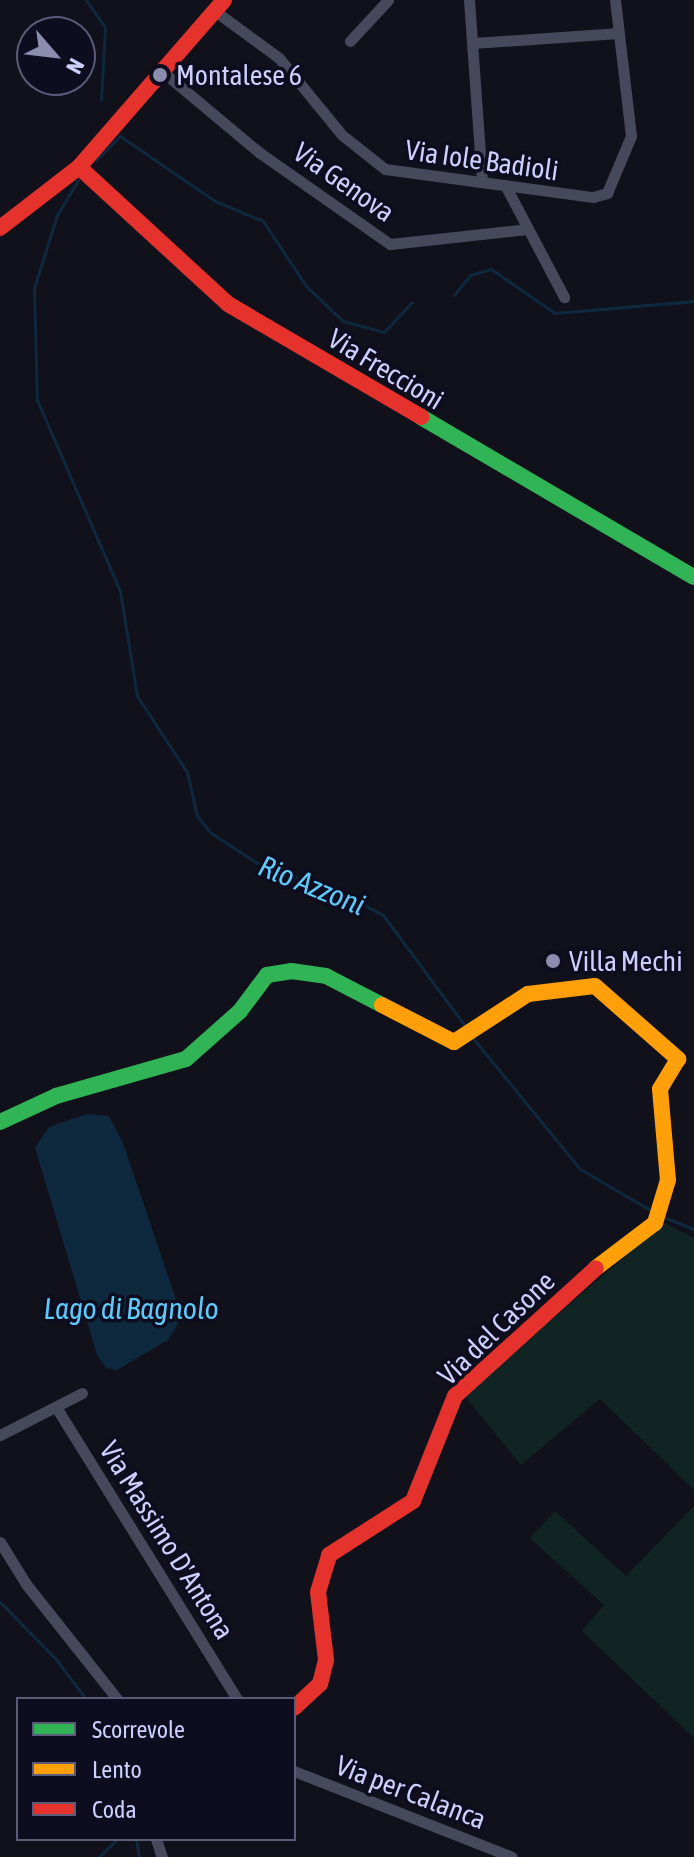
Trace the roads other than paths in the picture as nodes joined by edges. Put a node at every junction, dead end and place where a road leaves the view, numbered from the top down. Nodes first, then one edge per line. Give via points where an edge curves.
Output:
1 (388, 0) edge
2 (615, 0) edge
3 (466, 2) edge
4 (220, 6) edge
5 (619, 33) junction
6 (350, 41) dead end
7 (473, 43) junction
8 (163, 72) junction
9 (79, 167) junction
10 (482, 182) junction
11 (505, 185) junction
12 (0, 228) edge
13 (527, 229) junction
14 (564, 297) dead end
15 (694, 577) edge
16 (0, 1122) edge
17 (82, 1393) dead end
18 (56, 1407) junction
19 (0, 1435) edge
20 (0, 1542) edge
21 (115, 1697) edge
22 (236, 1697) edge
23 (296, 1706) edge
24 (296, 1772) edge
25 (512, 1857) edge

1 - 6 street
2 - 5 street, Via Iole Badioli
3 - 7 street
4 - 8 street
4 - 10 street, Via Iole Badioli via 279,58 342,135 385,169
5 - 7 street
5 - 11 street, Via Iole Badioli via 631,136 607,193 567,197
7 - 10 street
8 - 9 street
8 - 13 street, Via Genova via 260,153 390,244
9 - 12 street
9 - 15 street, Via Freccioni via 228,304
10 - 11 street, Via Iole Badioli
11 - 13 street
13 - 14 street
16 - 23 street, Via del Casone via 56,1096 186,1059 240,1011 267,975 291,971 326,976 454,1042 528,994 595,986 678,1059 660,1089 668,1180 659,1216 455,1396 413,1501 329,1555 318,1592 326,1660 320,1684
17 - 18 street
18 - 19 street
18 - 22 street, Via Massimo D'Antona
20 - 21 street via 26,1584
24 - 25 street, Via per Calanca

